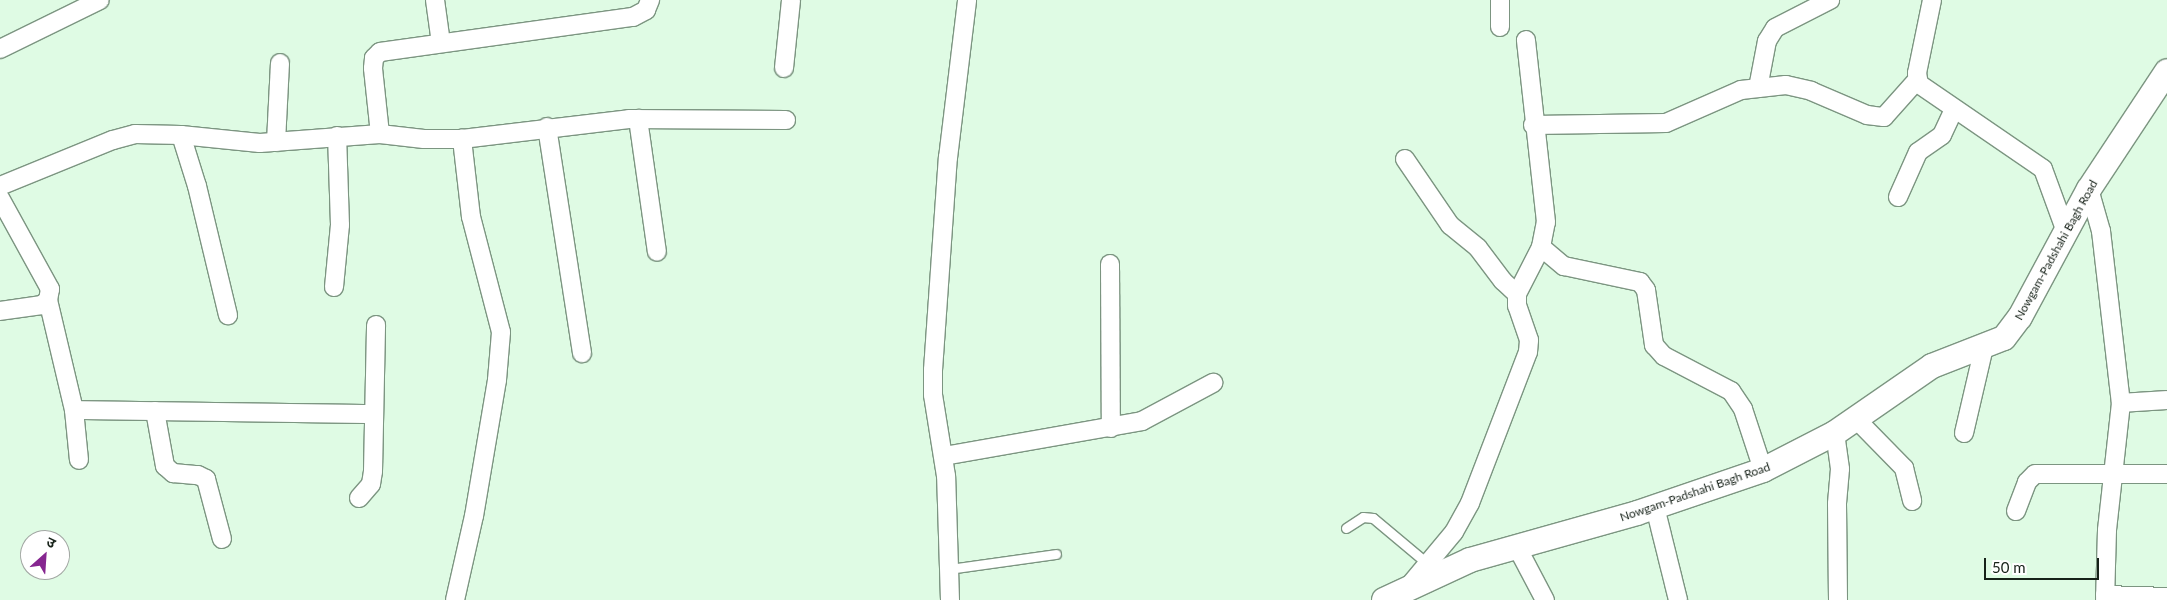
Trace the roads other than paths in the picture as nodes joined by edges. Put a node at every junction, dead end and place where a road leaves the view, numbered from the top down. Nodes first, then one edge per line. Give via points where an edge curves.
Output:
1 (100, 0) edge
2 (435, 0) edge
3 (650, 0) edge
4 (791, 0) edge
5 (967, 0) edge
6 (1500, 0) edge
7 (1830, 0) edge
8 (1932, 0) edge
9 (1500, 27) dead end
10 (1526, 40) dead end
11 (441, 43) junction
12 (0, 49) edge
13 (280, 63) dead end
14 (784, 68) dead end
15 (2167, 71) edge
16 (1917, 80) junction
17 (1758, 88) junction
18 (1954, 109) junction
19 (638, 120) junction
20 (786, 120) dead end
21 (1533, 125) junction
22 (547, 127) junction
23 (380, 134) junction
24 (181, 135) junction
25 (337, 136) junction
26 (462, 139) junction
27 (276, 142) junction
28 (1405, 159) dead end
29 (0, 186) edge
30 (2089, 189) junction
31 (1898, 197) dead end
32 (0, 198) edge
33 (2066, 232) junction
34 (1541, 247) junction
35 (656, 252) dead end
36 (1110, 264) dead end
37 (334, 287) dead end
38 (1517, 294) junction
39 (48, 300) junction
40 (0, 311) edge
41 (228, 315) dead end
42 (376, 325) dead end
43 (1984, 347) junction
44 (582, 353) dead end
45 (1213, 383) dead end
46 (2167, 400) edge
47 (2120, 403) junction
48 (74, 410) junction
49 (155, 411) junction
50 (374, 414) junction
51 (1856, 419) junction
52 (1111, 428) junction
53 (1835, 433) junction
54 (1964, 433) dead end
55 (944, 456) junction
56 (79, 460) dead end
57 (1763, 470) junction
58 (2113, 474) junction
59 (2167, 474) edge
60 (360, 498) dead end
61 (1912, 501) dead end
62 (1655, 507) junction
63 (2016, 511) dead end
64 (1346, 528) dead end
65 (222, 538) dead end
66 (1517, 547) junction
67 (1056, 554) dead end
68 (1428, 564) junction
69 (949, 569) junction
70 (1408, 587) junction
71 (2167, 597) edge
72 (2105, 598) edge
73 (455, 600) edge
74 (950, 600) edge
75 (1384, 600) edge
76 (1545, 600) edge
77 (1678, 600) edge
78 (1838, 600) edge

1 - 12 street
2 - 11 street
3 - 11 street via 646,10 633,17
4 - 14 street
5 - 55 street via 948,158 934,361 933,395
6 - 9 street
7 - 17 street via 1775,28 1768,41
8 - 16 street
10 - 21 street
11 - 23 street via 384,50 374,58
13 - 27 street
15 - 30 main road, Nowgam-Padshahi Bagh Road
16 - 17 street via 1891,112 1877,118 1798,87
16 - 18 street via 1922,89
17 - 21 street via 1720,97 1666,124
18 - 31 street via 1942,135 1918,152
18 - 33 street via 2043,169
19 - 20 street
19 - 22 street
19 - 35 street
21 - 34 street via 1546,222
22 - 26 street
22 - 44 street
23 - 25 street
23 - 26 street
24 - 27 street via 235,143
24 - 29 street via 135,134 113,140
24 - 41 street via 200,195
25 - 27 street
25 - 37 street via 340,225
26 - 73 street via 471,217 501,332 497,380 479,487
28 - 38 street via 1450,225 1478,248
30 - 33 main road, Nowgam-Padshahi Bagh Road
30 - 47 street via 2101,231
32 - 39 street via 48,284
33 - 43 main road, Nowgam-Padshahi Bagh Road via 2011,330 2004,338
34 - 38 street
34 - 57 street via 1564,266 1640,282 1646,290 1654,345 1664,356 1731,391 1743,409
36 - 52 street
38 - 68 street via 1517,306 1529,340 1522,370 1470,503 1454,532
39 - 40 street via 42,305
39 - 48 street
42 - 50 street
43 - 51 main road, Nowgam-Padshahi Bagh Road via 1932,366
43 - 54 street
45 - 52 street via 1142,421
46 - 47 street
47 - 58 street
48 - 49 street
48 - 56 street
49 - 50 street
49 - 65 street via 165,466 174,473 198,474 206,479
50 - 60 street via 372,479
51 - 53 main road, Nowgam-Padshahi Bagh Road
51 - 61 street via 1899,461 1906,474
52 - 55 street
53 - 57 main road, Nowgam-Padshahi Bagh Road
53 - 78 street via 1840,469
55 - 69 street
57 - 62 main road, Nowgam-Padshahi Bagh Road
58 - 59 street
58 - 63 street via 2035,474 2027,482
58 - 72 street
62 - 66 main road, Nowgam-Padshahi Bagh Road
62 - 77 street
64 - 68 lane via 1364,517 1373,518
66 - 70 main road, Nowgam-Padshahi Bagh Road via 1470,560
66 - 76 street
67 - 69 lane
68 - 70 street
69 - 74 street
70 - 75 main road, Nowgam-Padshahi Bagh Road
71 - 72 street

